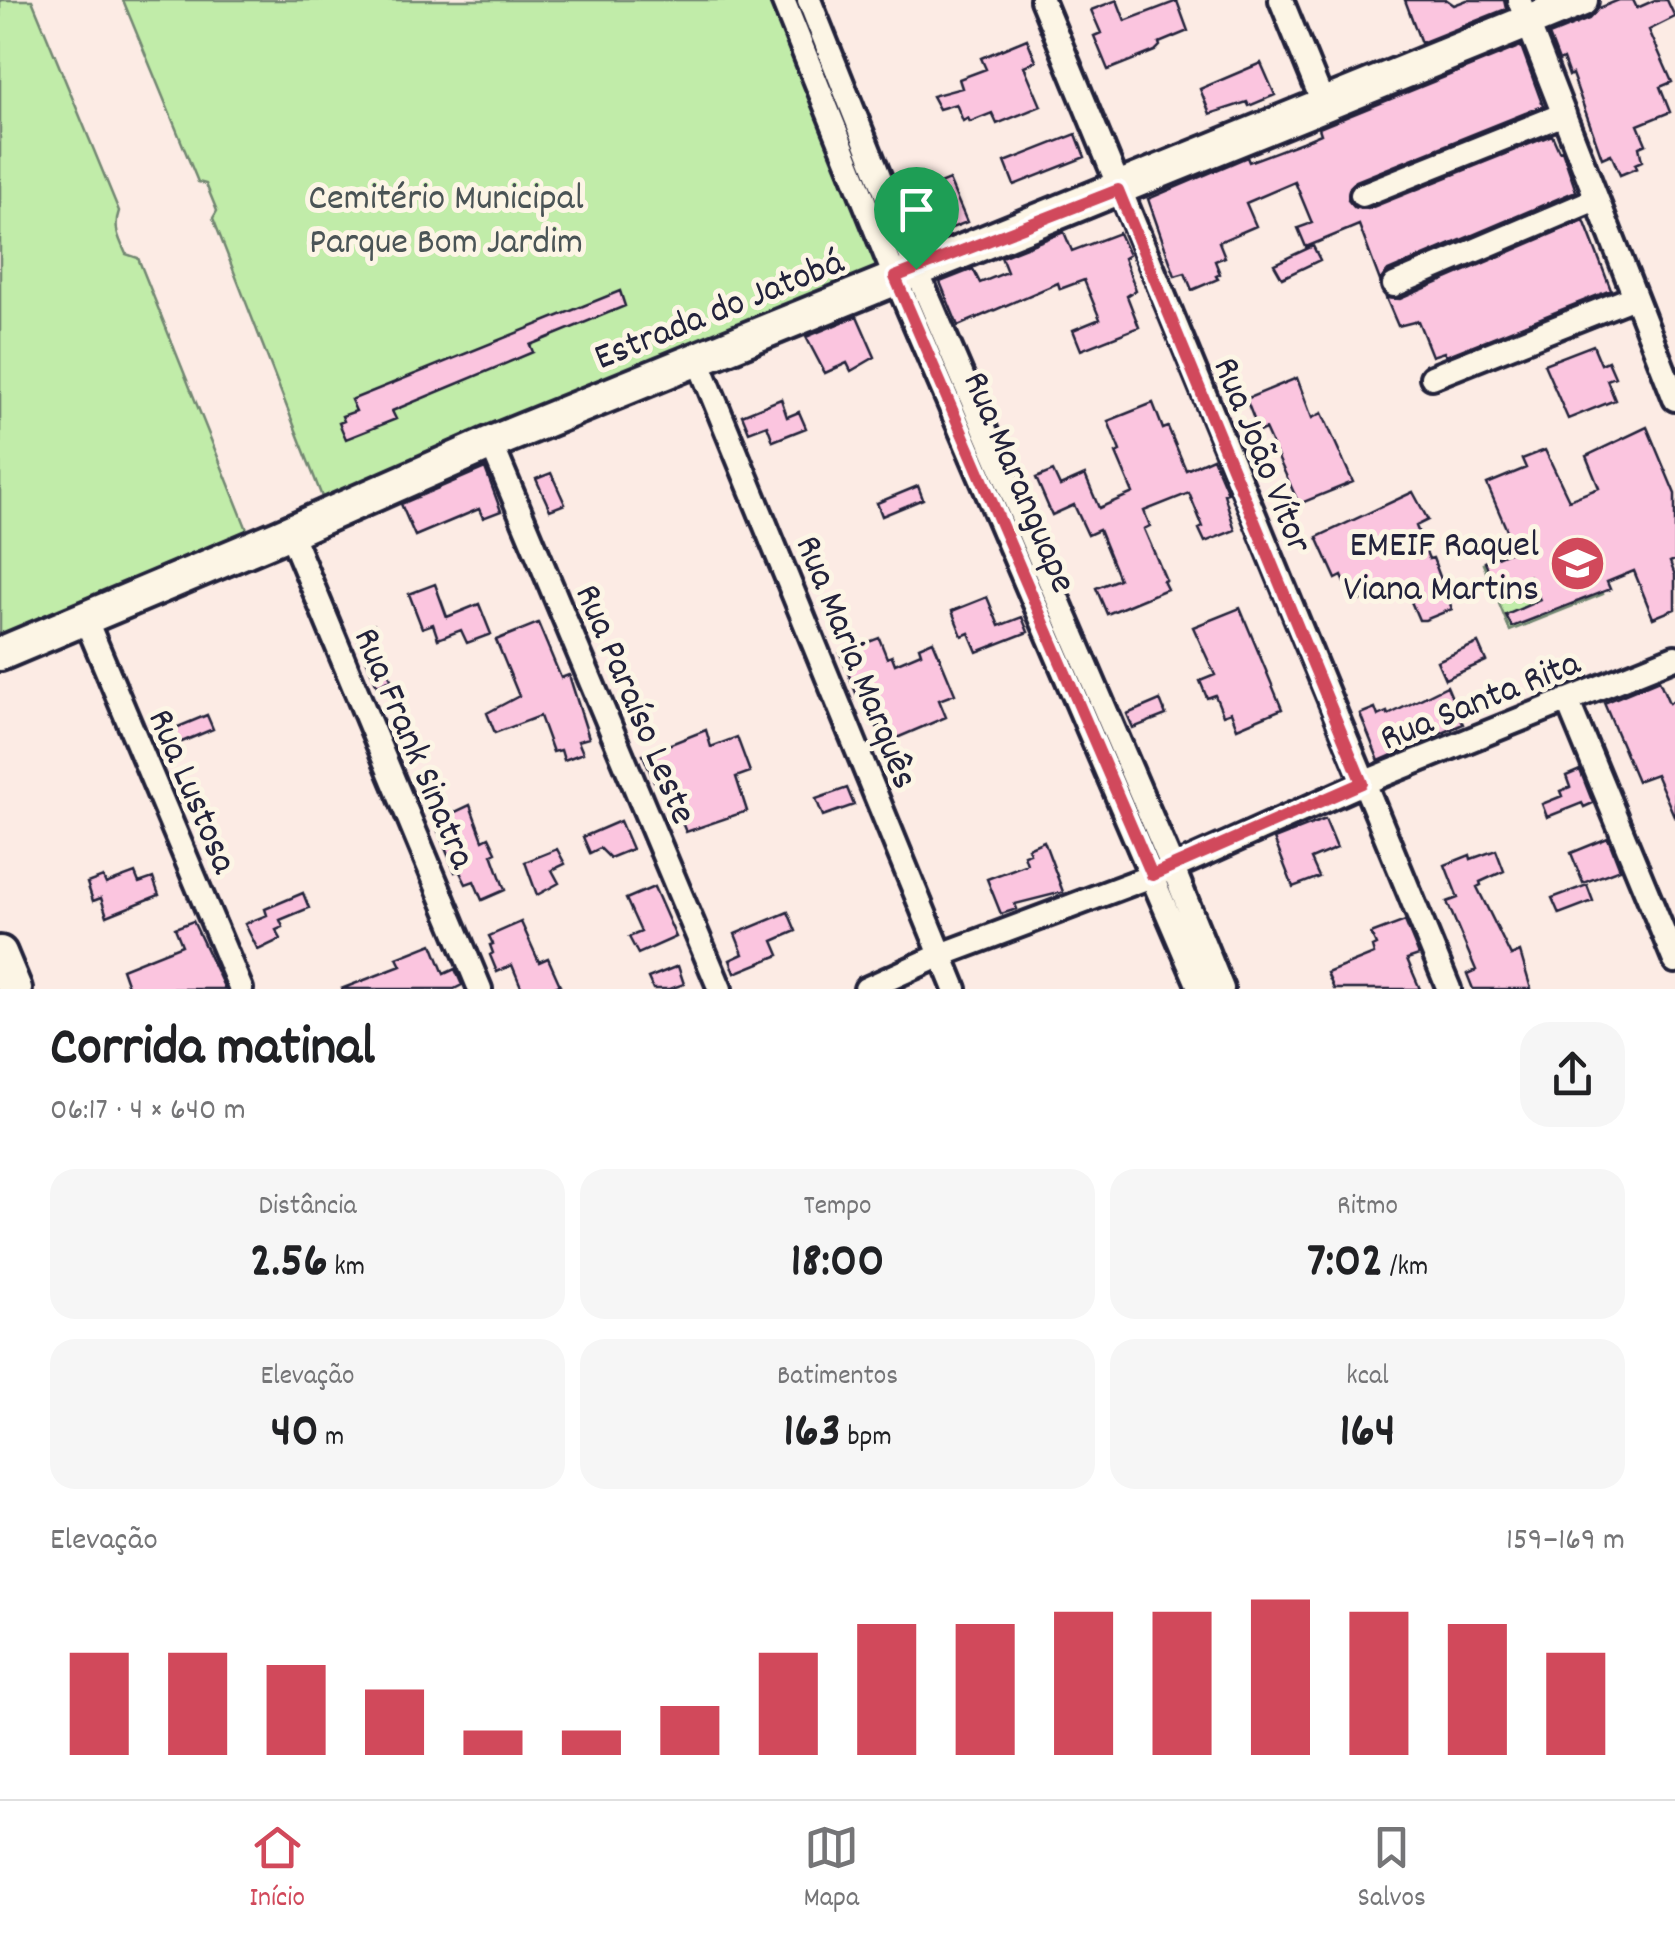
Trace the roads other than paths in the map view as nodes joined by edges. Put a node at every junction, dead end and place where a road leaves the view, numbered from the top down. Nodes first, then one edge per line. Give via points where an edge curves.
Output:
1 (783, 0) edge
2 (810, 0) edge
3 (1042, 0) edge
4 (1281, 0) edge
5 (1581, 0) edge
6 (1524, 11) edge
7 (1324, 105) junction
8 (1564, 114) junction
9 (1118, 190) junction
10 (1362, 195) dead end
11 (1596, 199) junction
12 (905, 273) junction
13 (1394, 285) dead end
14 (1634, 298) junction
15 (698, 360) junction
16 (1432, 377) dead end
17 (1675, 399) edge
18 (492, 443) junction
19 (290, 532) junction
20 (85, 618) junction
21 (0, 654) edge
22 (1675, 657) edge
23 (1566, 700) junction
24 (1362, 783) junction
25 (1163, 871) junction
26 (0, 953) edge
27 (942, 956) junction
28 (1675, 961) edge
29 (15, 989) edge
30 (241, 989) edge
31 (480, 989) edge
32 (720, 989) edge
33 (866, 989) edge
34 (955, 989) edge
35 (1200, 989) edge
36 (1222, 989) edge
37 (1449, 989) edge

1 - 12 street, Rua Maranguape
2 - 12 street, Rua Maranguape
3 - 9 street, Rua João Vítor
4 - 7 street
5 - 6 street, Estrada do Jatobá
6 - 7 street, Estrada do Jatobá
6 - 8 street
7 - 9 street, Estrada do Jatobá
8 - 10 street
8 - 11 street
9 - 12 street, Estrada do Jatobá
9 - 24 street, Rua João Vítor
11 - 13 street
11 - 14 street
12 - 15 street, Estrada do Jatobá
12 - 25 street, Rua Maranguape
14 - 16 street
14 - 17 street
15 - 18 street, Estrada do Jatobá
15 - 27 street, Rua Maria Marquês
18 - 19 street, Estrada do Jatobá
18 - 32 street, Rua Paraíso Leste
19 - 20 street, Estrada do Jatobá
19 - 31 street, Rua Frank Sinatra
20 - 21 street, Estrada do Jatobá
20 - 30 street, Rua Lustosa
22 - 23 street, Rua Santa Rita
23 - 24 street, Rua Santa Rita
23 - 28 street
24 - 25 street, Rua Santa Rita
24 - 37 street, Rua João Vítor
25 - 27 street, Rua Santa Rita
25 - 35 street, Rua Maranguape
25 - 36 street, Rua Maranguape
26 - 29 street
27 - 33 street, Rua Santa Rita
27 - 34 street, Rua Maria Marquês

